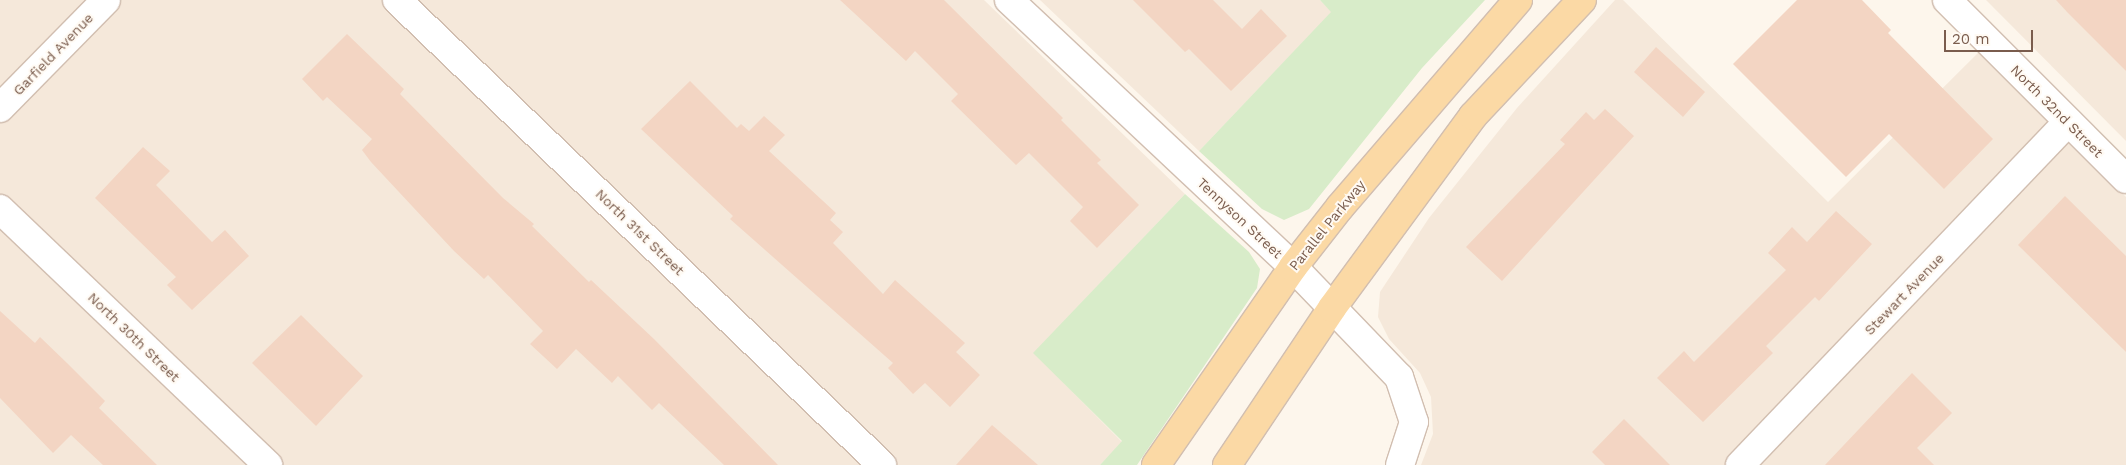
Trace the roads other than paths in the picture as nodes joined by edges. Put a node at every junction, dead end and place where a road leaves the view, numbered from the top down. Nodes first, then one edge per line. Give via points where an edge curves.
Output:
1 (397, 0) edge
2 (1009, 0) edge
3 (1518, 0) edge
4 (1582, 0) edge
5 (1947, 0) edge
6 (102, 1) edge
7 (0, 108) edge
8 (2068, 122) junction
9 (2126, 179) edge
10 (0, 209) edge
11 (1293, 267) junction
12 (1332, 308) junction
13 (268, 465) edge
14 (882, 465) edge
15 (1156, 465) edge
16 (1227, 465) edge
17 (1400, 465) edge
18 (1740, 465) edge

1 - 14 street, North 31st Street
2 - 11 street, Tennyson Street
3 - 11 main road, Parallel Parkway via 1340,207
4 - 12 main road via 1474,116
5 - 8 street, North 32nd Street
6 - 7 street, Garfield Avenue
8 - 9 street, North 32nd Street
8 - 18 street, Stewart Avenue
10 - 13 street, North 30th Street
11 - 12 street, Tennyson Street
11 - 15 main road, Parallel Parkway
12 - 16 main road
12 - 17 street, Tennyson Street via 1399,377 1414,422

